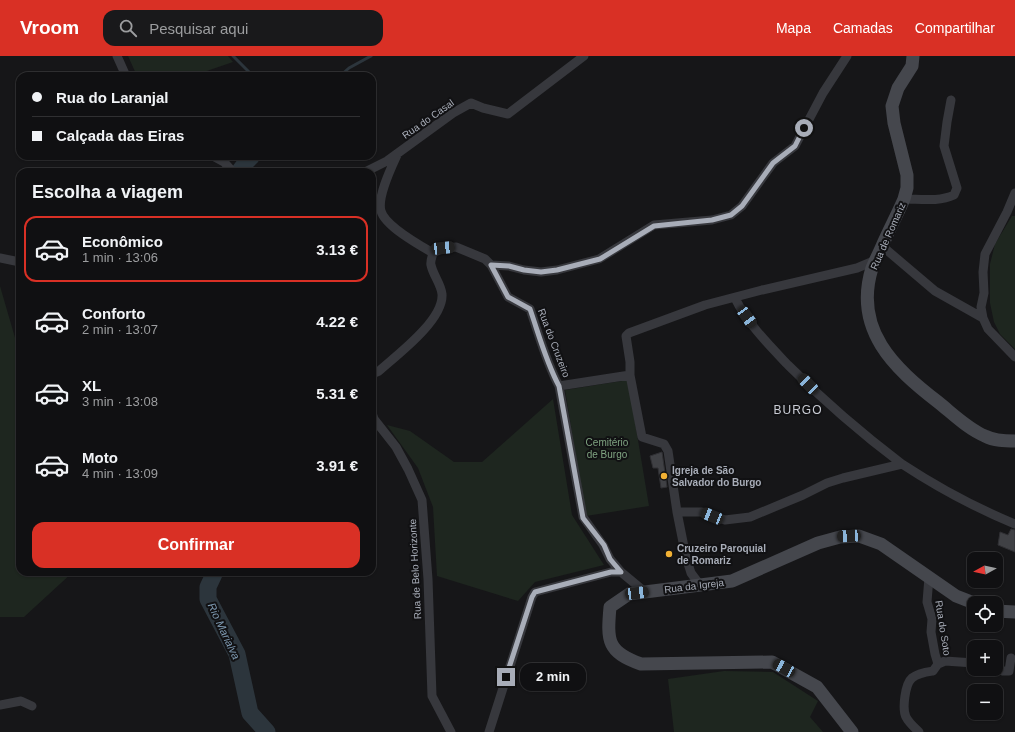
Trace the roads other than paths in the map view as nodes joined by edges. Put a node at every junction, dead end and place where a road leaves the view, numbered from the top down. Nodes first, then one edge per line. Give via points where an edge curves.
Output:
1 (117, 56) edge
2 (584, 56) edge
3 (847, 56) edge
4 (913, 56) edge
5 (124, 72) edge
6 (951, 100) dead end
7 (398, 153) junction
8 (220, 160) edge
9 (229, 168) edge
10 (372, 168) edge
11 (1015, 192) edge
12 (904, 199) junction
13 (882, 246) junction
14 (433, 253) junction
15 (0, 258) edge
16 (876, 260) junction
17 (16, 261) edge
18 (491, 265) junction
19 (735, 298) junction
20 (983, 318) junction
21 (1015, 357) edge
22 (376, 372) edge
23 (630, 375) junction
24 (559, 386) junction
25 (376, 422) edge
26 (1015, 441) edge
27 (902, 464) junction
28 (677, 512) junction
29 (1015, 524) edge
30 (621, 572) junction
31 (929, 577) junction
32 (700, 585) junction
33 (646, 592) junction
34 (967, 600) edge
35 (1003, 611) edge
36 (1015, 612) edge
37 (1011, 658) dead end
38 (967, 663) edge
39 (938, 664) junction
40 (1003, 671) edge
41 (0, 705) edge
42 (32, 706) dead end
43 (451, 732) edge
44 (489, 732) edge
45 (852, 732) edge
46 (918, 732) edge

1 - 5 street
2 - 7 street, Rua do Casal via 508,114 471,103
3 - 18 street via 823,93 795,146 773,163 742,206 731,215 712,220 654,226 600,259 557,270 541,272
4 - 12 street, Rua de Romariz via 912,66 898,88 892,106 906,175 907,188
6 - 12 street via 944,146 957,188 954,195 935,199
7 - 10 street, Rua do Casal
7 - 14 street via 380,200 380,211 398,231
8 - 9 street
11 - 20 street via 986,254 981,307
12 - 13 street, Rua de Romariz
13 - 16 street, Rua de Romariz
13 - 20 street via 935,291
14 - 18 street via 443,248 456,247 485,259
14 - 22 street via 430,264 442,292 442,302 438,311 413,341
15 - 17 street
16 - 19 street via 857,268
16 - 26 street, Rua de Romariz via 868,290 868,314 876,338 894,363 915,384 975,430 986,437
18 - 24 street, Rua do Cruzeiro via 508,297 530,309
19 - 23 street via 705,305 629,332 626,336
19 - 27 street via 740,308 776,352 818,395
20 - 21 street via 988,329
23 - 24 street, Rua do Cruzeiro
23 - 28 street via 642,437 664,444 668,451
24 - 30 street via 583,518
25 - 43 street, Rua de Belo Horizonte via 396,447 422,500 432,696
27 - 28 street via 827,483 803,496 750,517 725,520 702,512
27 - 29 street
28 - 32 street via 691,573
30 - 33 street
30 - 44 street via 611,572 535,592
31 - 32 street, Rua da Igreja via 881,544 858,536 840,537 818,543 732,581
31 - 34 street, Rua da Igreja via 956,596
31 - 39 street, Rua do Soto via 928,602 932,619 934,654
32 - 33 street, Rua da Igreja
33 - 45 street, Rua da Igreja via 629,594 610,607 608,628 611,646 626,659 641,664 772,662 818,687
35 - 36 street
37 - 40 street via 1009,672
38 - 39 street via 945,661
39 - 46 street, Rua do Soto via 933,670 911,679 906,691 906,717
41 - 42 street via 21,701

